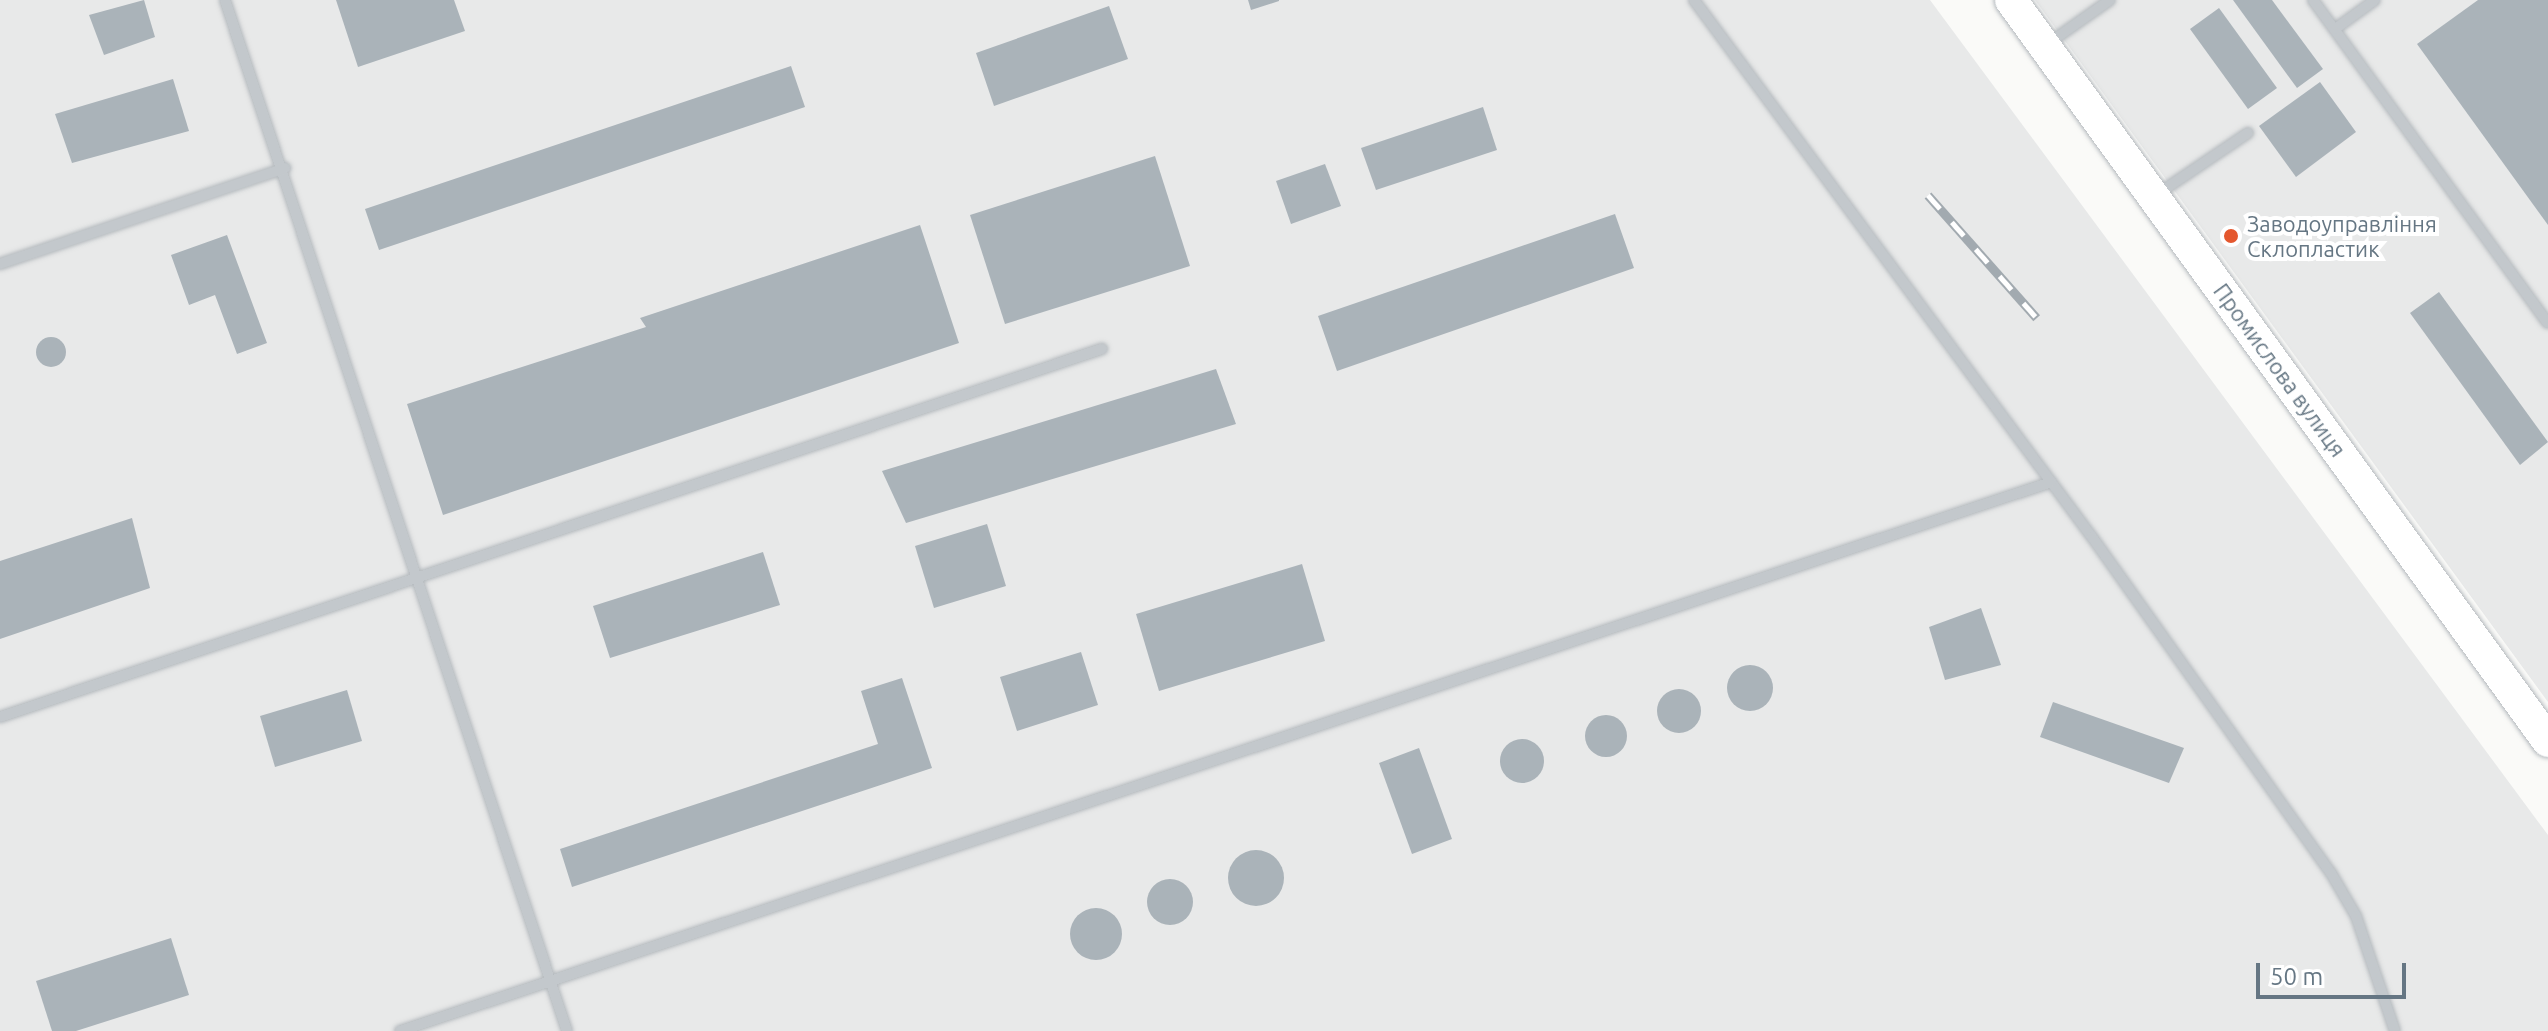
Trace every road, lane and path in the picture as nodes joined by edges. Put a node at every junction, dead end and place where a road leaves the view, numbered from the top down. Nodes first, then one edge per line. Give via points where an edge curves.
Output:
1 (225, 0) edge
2 (1694, 0) edge
3 (2011, 0) edge
4 (2110, 0) edge
5 (2313, 0) edge
6 (2375, 0) edge
7 (2335, 29) junction
8 (2045, 46) junction
9 (2248, 133) dead end
10 (285, 168) junction
11 (2154, 197) junction
12 (0, 264) edge
13 (2548, 323) edge
14 (1102, 349) dead end
15 (2051, 482) junction
16 (421, 579) junction
17 (0, 717) edge
18 (2548, 741) edge
19 (551, 981) junction
20 (400, 1031) edge
21 (567, 1031) edge
22 (2395, 1031) edge

1 - 10 lane
2 - 15 lane
3 - 8 main road, Промислова вулиця
4 - 8 lane
5 - 7 lane
6 - 7 lane
7 - 13 lane
8 - 11 main road, Промислова вулиця
9 - 11 lane
10 - 12 lane
10 - 16 lane
11 - 18 main road, Промислова вулиця
14 - 16 lane
15 - 19 lane
15 - 22 lane via 2331,873 2356,916
16 - 17 lane
16 - 19 lane
19 - 20 lane
19 - 21 lane

